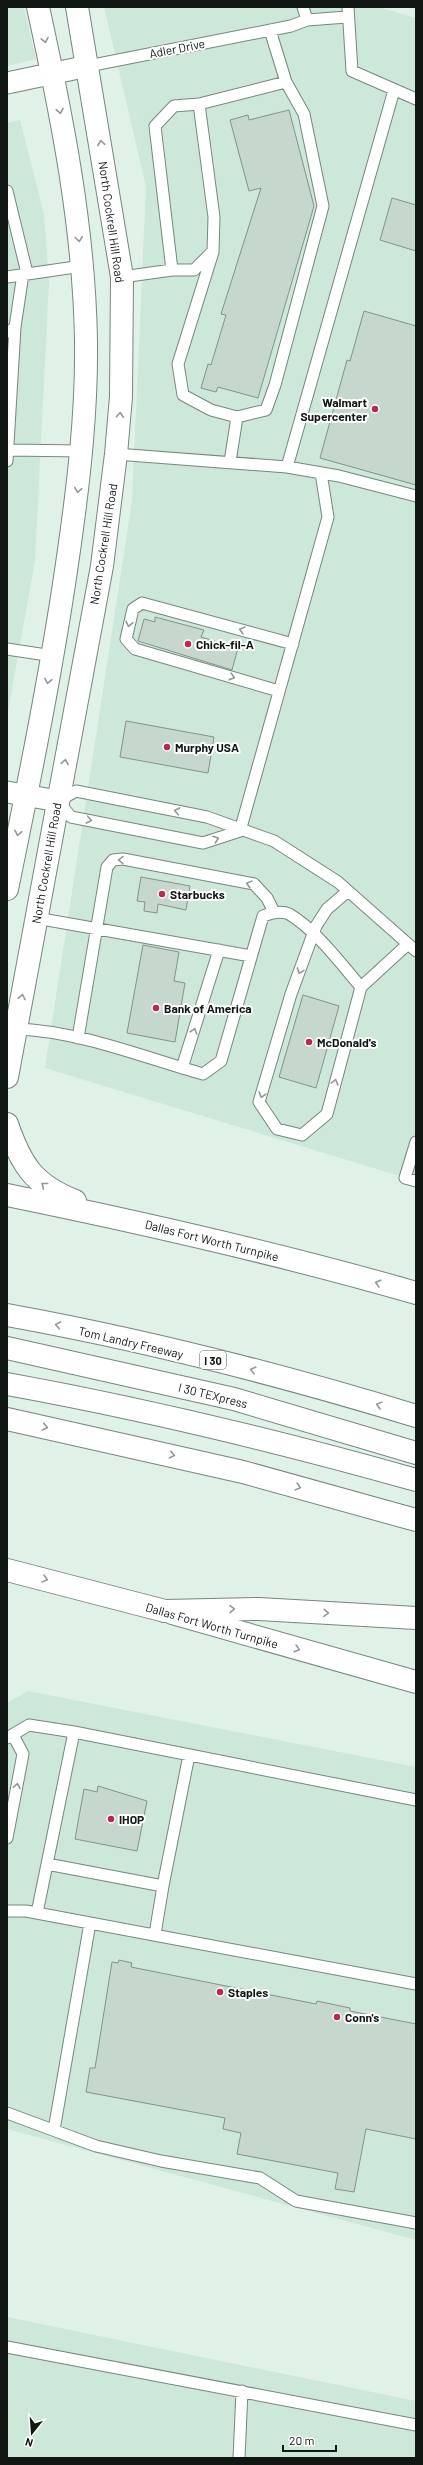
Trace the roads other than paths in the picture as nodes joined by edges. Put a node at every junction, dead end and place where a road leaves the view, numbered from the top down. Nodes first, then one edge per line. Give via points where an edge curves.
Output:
1 (38, 7) edge
2 (77, 7) edge
3 (303, 7) edge
4 (347, 12) edge
5 (307, 20) junction
6 (270, 30) junction
7 (88, 66) junction
8 (52, 73) junction
9 (7, 82) edge
10 (286, 82) junction
11 (394, 90) junction
12 (416, 100) edge
13 (199, 104) junction
14 (7, 191) edge
15 (213, 252) junction
16 (82, 266) junction
17 (172, 270) junction
18 (25, 274) junction
19 (7, 277) edge
20 (122, 278) junction
21 (11, 330) edge
22 (237, 417) junction
23 (82, 451) junction
24 (116, 454) junction
25 (7, 455) edge
26 (230, 462) junction
27 (287, 467) junction
28 (320, 473) junction
29 (416, 496) edge
30 (293, 644) junction
31 (7, 649) edge
32 (53, 656) junction
33 (279, 692) junction
34 (16, 794) edge
35 (58, 801) junction
36 (240, 831) junction
37 (7, 890) edge
38 (348, 891) junction
39 (274, 912) junction
40 (36, 918) junction
41 (96, 928) junction
42 (313, 934) junction
43 (412, 948) edge
44 (219, 950) junction
45 (251, 956) junction
46 (361, 987) junction
47 (16, 1029) junction
48 (78, 1038) junction
49 (182, 1068) junction
50 (7, 1077) edge
51 (7, 1124) edge
52 (416, 1142) edge
53 (416, 1181) edge
54 (7, 1196) edge
55 (117, 1218) junction
56 (416, 1293) edge
57 (7, 1315) edge
58 (7, 1348) edge
59 (7, 1384) edge
60 (416, 1416) edge
61 (7, 1419) edge
62 (416, 1452) edge
63 (416, 1480) edge
64 (416, 1520) edge
65 (7, 1570) edge
66 (165, 1611) junction
67 (416, 1618) edge
68 (416, 1682) edge
69 (74, 1732) junction
70 (10, 1737) edge
71 (189, 1755) junction
72 (416, 1800) edge
73 (7, 1838) edge
74 (47, 1864) junction
75 (163, 1886) junction
76 (7, 1911) edge
77 (37, 1913) junction
78 (90, 1923) junction
79 (155, 1934) junction
80 (416, 1984) edge
81 (7, 2113) edge
82 (54, 2130) junction
83 (416, 2223) edge
84 (7, 2347) edge
85 (242, 2390) junction
86 (416, 2425) edge
87 (239, 2458) edge

1 -> 8 main road
2 - 7 main road, North Cockrell Hill Road
3 - 5 lane
4 - 5 lane, Adler Drive
4 - 11 lane via 352,71
5 - 6 lane, Adler Drive
6 - 7 lane, Adler Drive
6 - 10 lane
7 - 8 street, Adler Drive
20 -> 7 main road, North Cockrell Hill Road
8 - 9 street, Adler Drive
8 -> 16 main road via 67,147
10 - 13 lane
10 - 22 lane via 304,114 323,206 266,410
11 - 12 lane
11 - 27 lane
13 - 15 lane via 214,217
13 - 17 lane via 174,106 155,126
14 - 18 lane
15 - 17 lane via 194,270
15 - 22 lane via 178,364 183,395 211,410
16 - 18 lane
16 - 23 main road via 86,338
17 - 20 lane
18 - 19 lane
18 - 21 lane
24 -> 20 main road, North Cockrell Hill Road via 121,397
21 - 25 lane
22 - 26 lane
23 - 24 main road
23 - 25 lane
23 -> 32 main road
24 - 26 lane
35 -> 24 main road, North Cockrell Hill Road via 102,566
26 - 27 lane
27 - 28 lane
28 - 29 lane
28 - 30 lane via 328,517
30 - 33 lane
30 -> 33 lane via 142,603 132,609 126,639 135,649
31 - 32 lane
32 -> 34 main road
33 - 36 lane
34 - 35 street
34 -> 37 main road
36 -> 35 lane via 207,817 76,791
35 -> 36 lane via 71,817 203,843
35 - 40 main road, North Cockrell Hill Road
36 - 38 lane via 274,841
38 - 42 lane via 327,909
38 - 43 lane
39 -> 41 lane via 254,884 113,860 107,867
39 - 42 lane via 288,914
39 - 45 lane via 263,916
40 - 41 lane
47 -> 40 main road, North Cockrell Hill Road
41 - 44 lane
41 - 48 lane
42 - 46 lane
42 -> 46 lane via 291,994 260,1102 277,1129 302,1135 327,1114
43 - 46 lane
44 - 45 lane
49 -> 44 lane
45 - 49 lane via 222,1061 203,1074
47 - 48 lane via 42,1030
47 - 50 main road, North Cockrell Hill Road
48 - 49 lane
55 -> 51 main road via 54,1193 31,1175 16,1152
52 - 53 lane via 405,1178
54 - 55 main road, Dallas Fort Worth Turnpike
56 -> 55 main road, Dallas Fort Worth Turnpike via 338,1271
60 -> 57 main road, Tom Landry Freeway / I 30 via 260,1372
58 - 62 main road, I 30 TEXpress via 234,1399
59 - 63 main road via 122,1405 281,1442
61 -> 64 main road via 243,1472
65 -> 66 main road, Dallas Fort Worth Turnpike
66 -> 67 main road via 259,1609
66 -> 68 main road, Dallas Fort Worth Turnpike
69 - 70 lane via 29,1725
69 - 71 lane
69 - 74 lane
73 -> 70 lane via 23,1754
71 - 72 lane
71 - 75 lane
74 - 75 lane
74 - 77 lane
75 - 79 lane
76 - 77 lane
77 - 78 lane
78 - 79 lane
78 - 82 lane
79 - 80 lane
81 - 82 lane
82 - 83 lane via 96,2146 161,2161 260,2178 296,2201
84 - 85 lane
85 - 86 lane
85 - 87 lane

